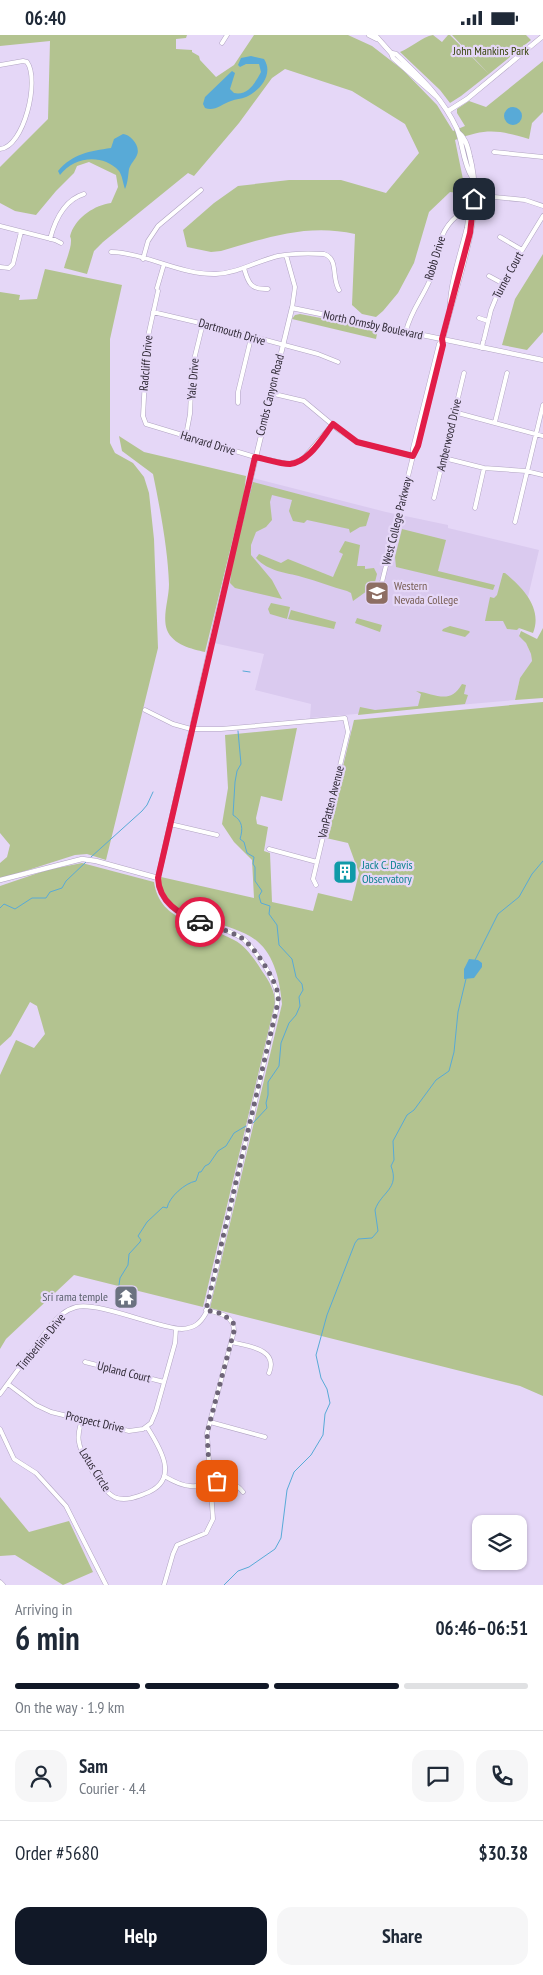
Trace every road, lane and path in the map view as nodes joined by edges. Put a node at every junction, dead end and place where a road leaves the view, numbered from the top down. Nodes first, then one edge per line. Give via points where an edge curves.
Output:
1 (227, 35) edge
2 (369, 35) edge
3 (543, 36) edge
4 (376, 37) edge
5 (222, 43) dead end
6 (0, 65) edge
7 (448, 111) junction
8 (0, 149) edge
9 (494, 152) dead end
10 (543, 157) edge
11 (201, 190) dead end
12 (84, 194) dead end
13 (474, 196) junction
14 (543, 206) edge
15 (457, 216) dead end
16 (543, 216) edge
17 (0, 226) edge
18 (21, 231) junction
19 (500, 237) dead end
20 (50, 239) junction
21 (61, 243) dead end
22 (522, 250) junction
23 (111, 252) dead end
24 (286, 255) junction
25 (143, 259) junction
26 (164, 264) junction
27 (0, 267) edge
28 (244, 268) junction
29 (489, 276) dead end
30 (502, 283) junction
31 (268, 289) dead end
32 (339, 290) dead end
33 (292, 308) junction
34 (153, 312) junction
35 (479, 318) dead end
36 (488, 321) junction
37 (203, 323) junction
38 (406, 331) junction
39 (251, 337) junction
40 (442, 339) junction
41 (483, 343) junction
42 (282, 346) junction
43 (543, 360) edge
44 (338, 362) dead end
45 (464, 373) dead end
46 (508, 373) dead end
47 (270, 393) junction
48 (238, 403) dead end
49 (543, 405) edge
50 (454, 412) junction
51 (495, 423) junction
52 (333, 424) junction
53 (156, 428) joint
54 (186, 435) junction
55 (536, 435) junction
56 (543, 437) edge
57 (413, 456) junction
58 (255, 457) junction
59 (444, 458) junction
60 (484, 468) junction
61 (526, 471) junction
62 (543, 475) edge
63 (434, 498) dead end
64 (474, 508) dead end
65 (515, 522) dead end
66 (381, 586) dead end
67 (145, 709) dead end
68 (192, 729) junction
69 (170, 824) junction
70 (217, 835) dead end
71 (269, 849) dead end
72 (317, 862) junction
73 (158, 878) junction
74 (0, 880) edge
75 (316, 885) dead end
76 (206, 1310) junction
77 (176, 1329) junction
78 (231, 1342) junction
79 (85, 1362) dead end
80 (269, 1373) dead end
81 (164, 1383) junction
82 (8, 1384) junction
83 (0, 1394) edge
84 (82, 1419) junction
85 (210, 1421) junction
86 (147, 1427) junction
87 (0, 1429) edge
88 (265, 1437) dead end
89 (164, 1477) junction
90 (210, 1483) junction
91 (243, 1492) dead end
92 (0, 1581) edge
93 (3, 1585) edge
94 (106, 1585) edge
95 (164, 1585) edge

1 - 5 street
2 - 4 street, West College Parkway
3 - 7 street
4 - 7 street, West College Parkway via 424,81
6 - 8 street via 27,62 31,87 29,109 23,125 8,146
7 - 13 street, West College Parkway via 459,133 473,178
9 - 10 street
11 - 25 street via 158,226 148,241
12 - 20 street via 77,196 60,212
13 - 14 street via 525,200
13 - 40 street, West College Parkway
15 - 38 street, Robb Drive via 443,231 430,278
16 - 22 street, Turner Court
17 - 18 street
18 - 20 street
18 - 27 street via 12,264
19 - 22 street
20 - 21 street
22 - 30 street, Turner Court
23 - 25 street
24 - 28 street
24 - 32 street via 328,255
24 - 33 street via 295,287
25 - 26 street
26 - 28 street via 214,274
26 - 34 street, Radcliff Drive
28 - 31 street via 251,285
29 - 30 street
30 - 36 street, Turner Court
33 - 38 street, North Ormsby Boulevard
33 - 42 street, Combs Canyon Road
34 - 37 street, Dartmouth Drive
34 - 53 street, Radcliff Drive via 147,341 143,416 146,424
35 - 36 street
36 - 41 street, Turner Court
37 - 39 street, Dartmouth Drive
37 - 54 street, Yale Drive via 192,368
38 - 40 street, North Ormsby Boulevard
39 - 42 street, Dartmouth Drive
39 - 48 street
40 - 41 street, North Ormsby Boulevard
40 - 57 street, West College Parkway
41 - 43 street, North Ormsby Boulevard
42 - 44 street, Dartmouth Drive
42 - 47 street, Combs Canyon Road
45 - 50 street, Amberwood Drive
46 - 51 street
47 - 52 street via 304,401
47 - 58 street, Combs Canyon Road
49 - 55 street
50 - 51 street
50 - 59 street, Amberwood Drive
51 - 55 street
52 - 57 street via 357,442
52 - 58 street, Harvard Drive via 309,454 298,462 289,464
53 - 54 street, Harvard Drive
54 - 58 street, Harvard Drive
55 - 56 street
55 - 61 street
57 - 66 street, West College Parkway
58 - 68 street, Combs Canyon Road
59 - 60 street
59 - 63 street, Amberwood Drive
60 - 61 street
60 - 64 street
61 - 62 street
61 - 65 street
67 - 68 street via 173,724
68 - 69 street, Combs Canyon Road
68 - 72 street, VanPatten Avenue via 345,719 346,743
69 - 70 street
69 - 73 street, Combs Canyon Road
71 - 72 street
72 - 75 street, VanPatten Avenue via 313,879
73 - 74 street via 82,859
73 - 76 street via 162,897 171,906 246,941 268,973 278,996
76 - 77 street via 203,1319 195,1326
76 - 78 street via 220,1313 234,1324
77 - 81 street
77 - 82 street, Timberline Drive via 92,1307 76,1307 58,1316
78 - 80 street via 267,1353 272,1363
78 - 85 street
79 - 81 street, Upland Court
81 - 86 street via 156,1411
82 - 83 street, Timberline Drive
82 - 84 street, Prospect Drive via 45,1409
84 - 86 street, Prospect Drive via 129,1431
84 - 89 street, Lotus Circle via 79,1445 111,1495 120,1499 143,1494 154,1489
85 - 88 street
85 - 90 street via 206,1443
86 - 89 street via 165,1460
87 - 94 street via 12,1455 36,1473 66,1506
89 - 90 street via 188,1486
90 - 91 street via 231,1483
90 - 95 street via 212,1524 200,1537 178,1545
92 - 93 street

